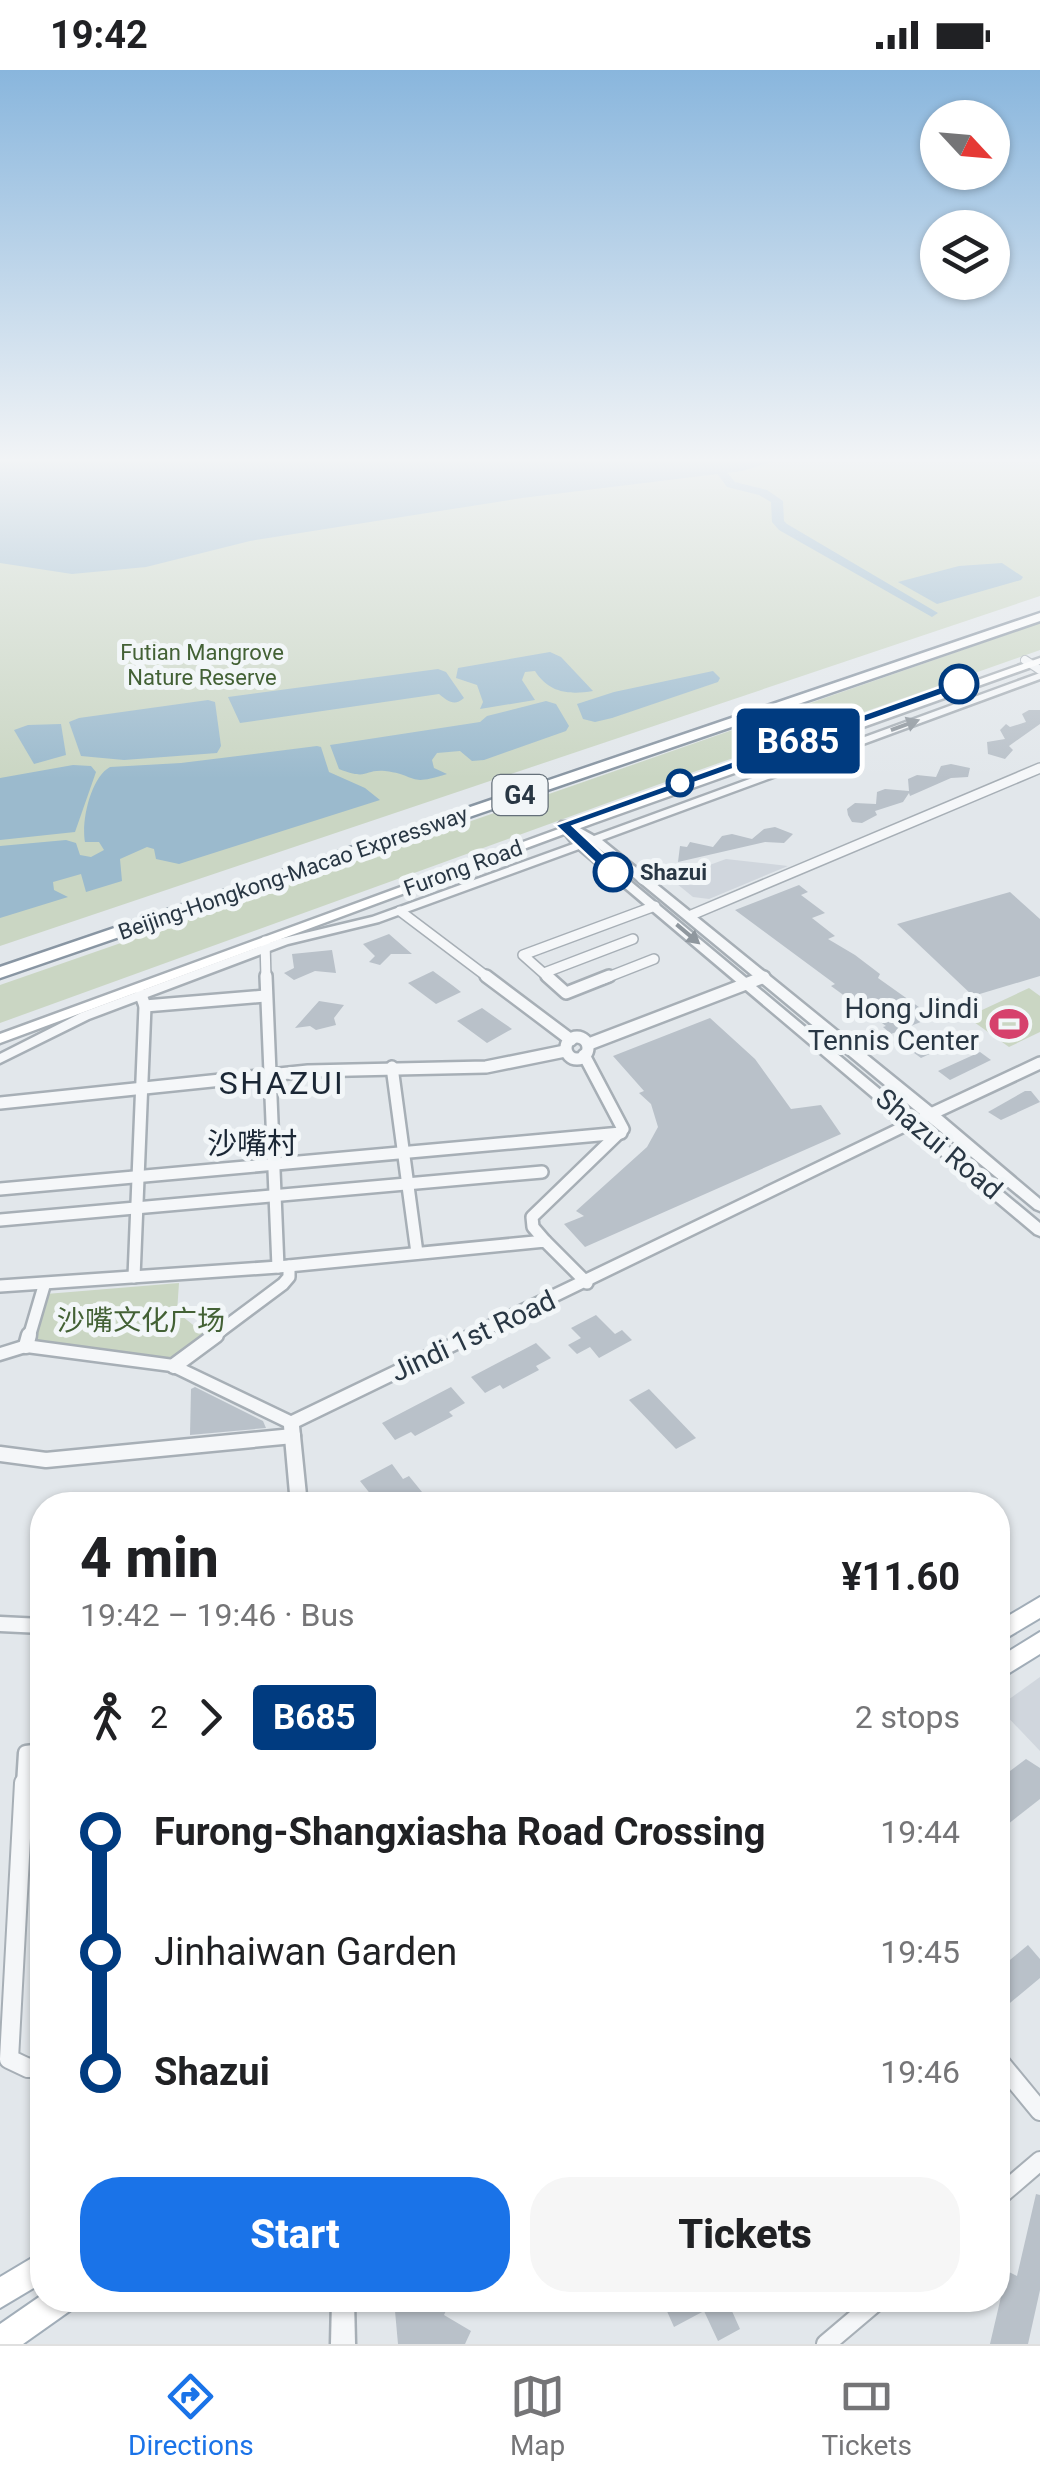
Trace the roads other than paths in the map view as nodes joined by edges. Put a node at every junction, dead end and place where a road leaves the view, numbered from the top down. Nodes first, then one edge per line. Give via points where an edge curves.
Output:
1 (1040, 607) edge
2 (1040, 617) edge
3 (1036, 664) edge
4 (786, 751) junction
5 (827, 753) junction
6 (1040, 768) edge
7 (594, 820) junction
8 (566, 827) junction
9 (616, 829) junction
10 (585, 838) junction
11 (554, 852) junction
12 (605, 856) junction
13 (654, 906) junction
14 (400, 910) junction
15 (689, 916) junction
16 (633, 939) dead end
17 (265, 945) junction
18 (654, 958) dead end
19 (0, 960) edge
20 (0, 973) edge
21 (544, 973) junction
22 (764, 977) junction
23 (748, 984) junction
24 (265, 996) junction
25 (103, 1001) junction
26 (143, 1001) junction
27 (84, 1016) junction
28 (60, 1017) junction
29 (0, 1031) edge
30 (0, 1039) edge
31 (568, 1046) junction
32 (586, 1050) junction
33 (0, 1059) edge
34 (1040, 1063) edge
35 (392, 1067) junction
36 (267, 1076) junction
37 (142, 1090) junction
38 (0, 1103) edge
39 (931, 1114) junction
40 (914, 1122) junction
41 (621, 1133) junction
42 (404, 1152) junction
43 (272, 1165) junction
44 (542, 1172) dead end
45 (138, 1176) junction
46 (408, 1185) junction
47 (0, 1189) edge
48 (274, 1197) junction
49 (1040, 1206) edge
50 (137, 1208) junction
51 (0, 1220) edge
52 (1040, 1230) edge
53 (545, 1242) junction
54 (418, 1254) junction
55 (284, 1267) junction
56 (134, 1276) junction
57 (587, 1283) junction
58 (0, 1286) edge
59 (44, 1286) junction
60 (26, 1346) junction
61 (0, 1354) edge
62 (174, 1366) junction
63 (292, 1430) junction
64 (0, 1454) edge
65 (298, 1492) edge
66 (1040, 1606) edge
67 (0, 1624) edge
68 (30, 1625) edge
69 (1010, 1626) edge
70 (1040, 1642) edge
71 (1010, 1662) edge
72 (30, 1752) edge
73 (30, 2068) edge
74 (1010, 2075) edge
75 (1040, 2111) edge
76 (1040, 2161) edge
77 (1010, 2187) edge
78 (30, 2274) edge
79 (0, 2294) edge
80 (44, 2312) edge
81 (343, 2312) edge
82 (864, 2312) edge
83 (0, 2342) edge
84 (343, 2344) edge
85 (826, 2344) edge

1 - 19 highway, Beijing-Hongkong-Macao Expressway / G4
2 - 20 highway, Beijing-Hongkong-Macao Expressway / G4
3 - 4 main road, Furong Road
5 -> 3 street
3 - 8 main road, Furong Road
4 - 5 street
4 - 7 main road, Furong Road
5 - 9 street
6 - 15 street
7 - 8 main road, Furong Road
7 - 10 main road
8 - 10 street, Shazui Road
8 - 17 main road, Furong Road
8 - 29 main road, Furong Road
9 - 10 street
9 - 12 street
10 - 11 street
10 - 12 street, Shazui Road
11 - 12 street
11 - 14 street
12 - 13 street, Shazui Road
12 - 15 street, Shazui Road
13 - 21 street via 524,955
13 -> 23 street, Shazui Road
14 - 17 street
14 - 31 street
15 - 22 street, Shazui Road
16 - 21 street
17 - 24 street
17 - 25 main road, Furong Road
17 - 26 street
18 - 21 street via 566,993
22 - 23 street
22 - 39 street, Shazui Road
23 - 32 street
23 - 40 street, Shazui Road
24 - 26 street
24 - 36 street
25 - 27 main road
25 - 28 main road, Furong Road
26 - 27 street
26 - 37 street
27 - 28 main road
27 - 33 street
28 - 30 main road, Furong Road
31 - 32 street
31 - 35 street via 538,1062 503,1068
32 - 41 street
34 - 39 street
35 - 36 street
35 - 42 street
36 - 37 street
36 - 43 street
37 - 38 street
37 - 45 street
39 - 40 street, Jindi 1st Road
39 - 49 street, Shazui Road
40 - 52 street, Shazui Road
40 - 57 street, Jindi 1st Road
41 - 42 street
41 - 53 street via 532,1217
42 - 43 street
42 - 46 street
43 - 45 street
43 - 48 street
44 - 46 street
45 - 47 street
45 - 50 street
46 - 48 street
46 - 54 street
48 - 50 street
48 - 55 street
50 - 51 street
50 - 56 street
53 - 54 street
53 - 57 street
54 - 55 street
55 - 56 street
55 - 62 street via 284,1284
56 - 59 street
57 - 63 street, Jindi 1st Road
58 - 59 street
59 - 60 street
60 - 61 street
60 - 62 street
62 - 63 street
63 - 64 street via 46,1460
63 - 65 street
66 - 69 main road
67 - 68 street
70 - 71 main road
72 - 73 street via 9,2060
74 - 75 street
76 - 77 street
78 - 79 main road
80 - 83 main road
81 - 84 street
82 - 85 street

